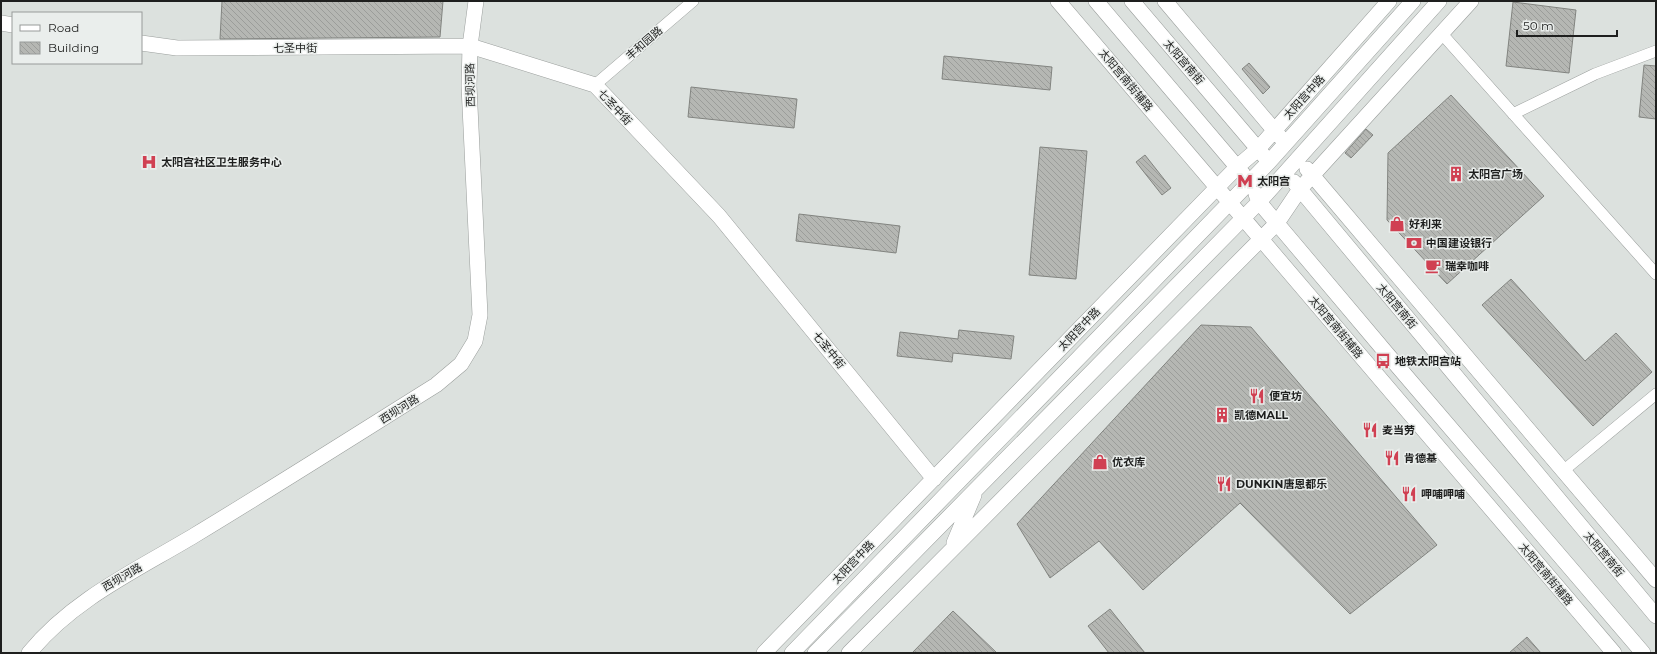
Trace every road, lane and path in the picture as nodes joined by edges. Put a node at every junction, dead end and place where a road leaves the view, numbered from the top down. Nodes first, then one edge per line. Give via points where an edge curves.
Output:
1 (476, 1) edge
2 (693, 1) edge
3 (1058, 1) edge
4 (1096, 1) edge
5 (1132, 1) edge
6 (1166, 1) edge
7 (1389, 1) edge
8 (1413, 1) edge
9 (1440, 1) edge
10 (1471, 1) edge
11 (1, 23) edge
12 (12, 25) edge
13 (1442, 34) junction
14 (142, 43) edge
15 (470, 46) junction
16 (1656, 51) edge
17 (595, 85) junction
18 (1513, 114) junction
19 (1275, 130) junction
20 (1286, 143) junction
21 (1258, 149) junction
22 (1299, 159) junction
23 (1269, 162) junction
24 (1238, 167) junction
25 (1286, 173) junction
26 (1313, 175) junction
27 (1250, 182) junction
28 (1217, 188) junction
29 (1300, 190) junction
30 (1230, 202) junction
31 (1259, 202) junction
32 (1243, 218) junction
33 (1277, 223) junction
34 (1261, 239) junction
35 (1656, 274) edge
36 (1078, 386) junction
37 (1656, 394) edge
38 (1096, 405) junction
39 (977, 463) junction
40 (1563, 471) junction
41 (934, 479) junction
42 (976, 490) junction
43 (901, 512) junction
44 (952, 550) junction
45 (1656, 580) edge
46 (1656, 616) edge
47 (29, 653) edge
48 (764, 653) edge
49 (792, 653) edge
50 (815, 653) edge
51 (849, 653) edge
52 (1614, 653) edge
53 (1643, 653) edge

1 - 15 street, 西坝河路
2 - 17 street, 丰和园路
3 - 28 street, 太阳宫南街辅路
4 - 24 street
5 - 21 street, 太阳宫南街
6 - 19 street, 太阳宫南街
7 - 19 street, 太阳宫中路
8 - 20 street, 太阳宫中路
9 - 22 street
10 - 13 street
11 - 12 street
13 - 18 street
13 - 26 street
14 - 15 street, 七圣中街 via 178,48
15 - 17 street, 七圣中街
15 - 47 street, 西坝河路 via 469,86 480,315 475,341 461,364 436,385 194,535 96,592 54,625
16 - 18 street via 1595,74
17 - 41 street, 七圣中街 via 719,216
18 - 35 street
19 - 20 street, 太阳宫南街
19 - 21 street, 太阳宫中路
20 - 22 street, 太阳宫南街
20 - 23 street, 太阳宫中路
21 - 23 street, 太阳宫南街
21 - 24 street, 太阳宫中路
22 - 25 street
22 - 26 street, 太阳宫南街
23 - 25 street, 太阳宫南街
23 - 27 street, 太阳宫中路
24 - 27 street
24 - 28 street, 太阳宫中路
25 - 29 street, 太阳宫南街
25 - 31 street
26 - 29 street
26 - 40 street, 太阳宫南街
27 - 30 street, 太阳宫中路
27 - 31 street
28 - 30 street, 太阳宫南街辅路
28 - 41 street, 太阳宫中路
29 - 33 street
29 - 46 street, 太阳宫南街
30 - 32 street, 太阳宫南街辅路
30 - 39 street, 太阳宫中路
31 - 32 street
31 - 33 street
32 - 34 street, 太阳宫南街辅路
32 - 36 street
33 - 34 street
33 - 53 street
34 - 38 street
34 - 52 street, 太阳宫南街辅路
36 - 38 street
36 - 42 street
37 - 40 street
38 - 44 street
39 - 43 street
39 - 49 street, 太阳宫中路
40 - 45 street, 太阳宫南街
41 - 43 street, 太阳宫中路
42 - 44 street
42 - 50 street
43 - 48 street, 太阳宫中路
44 - 51 street

